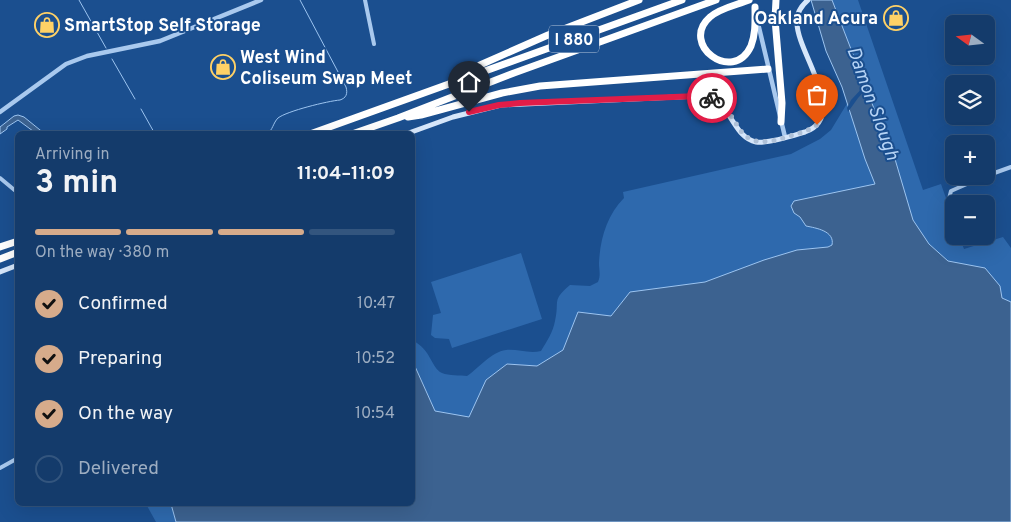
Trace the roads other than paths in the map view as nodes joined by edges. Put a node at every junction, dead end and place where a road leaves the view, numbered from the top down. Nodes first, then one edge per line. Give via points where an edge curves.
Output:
1 (261, 0) edge
2 (365, 0) edge
3 (629, 0) edge
4 (639, 0) edge
5 (682, 0) edge
6 (716, 0) edge
7 (749, 0) edge
8 (776, 0) edge
9 (807, 1) edge
10 (754, 4) edge
11 (614, 9) junction
12 (374, 44) dead end
13 (768, 69) junction
14 (465, 77) junction
15 (0, 112) edge
16 (398, 118) junction
17 (781, 122) junction
18 (318, 131) edge
19 (361, 131) edge
20 (414, 131) edge
21 (784, 137) junction
22 (1011, 167) edge
23 (995, 173) edge
24 (0, 178) edge
25 (965, 185) edge
26 (15, 190) edge
27 (950, 195) edge
28 (15, 242) edge
29 (0, 247) edge
30 (15, 253) edge
31 (0, 259) edge
32 (15, 266) edge
33 (0, 272) edge
34 (15, 460) edge
35 (0, 468) edge

1 - 15 street via 160,41 71,62
2 - 12 street
3 - 11 highway
4 - 11 highway
5 - 14 highway, I 880
6 - 16 highway, I 880
7 - 10 highway via 708,18 701,34 705,50 712,58 729,62 747,52 755,31
8 - 17 highway
9 - 21 main road via 799,11 796,25 822,96 824,112 811,130
10 - 13 street
11 - 14 highway via 480,65
13 - 16 highway via 540,86
13 - 17 street
14 - 18 highway, I 880
16 - 19 highway, I 880
17 - 21 street
20 - 21 main road via 499,105 699,96 718,102 751,140 763,142
22 - 23 street
24 - 26 street
25 - 27 street via 951,191
28 - 29 highway
30 - 31 highway
32 - 33 main road
34 - 35 street

